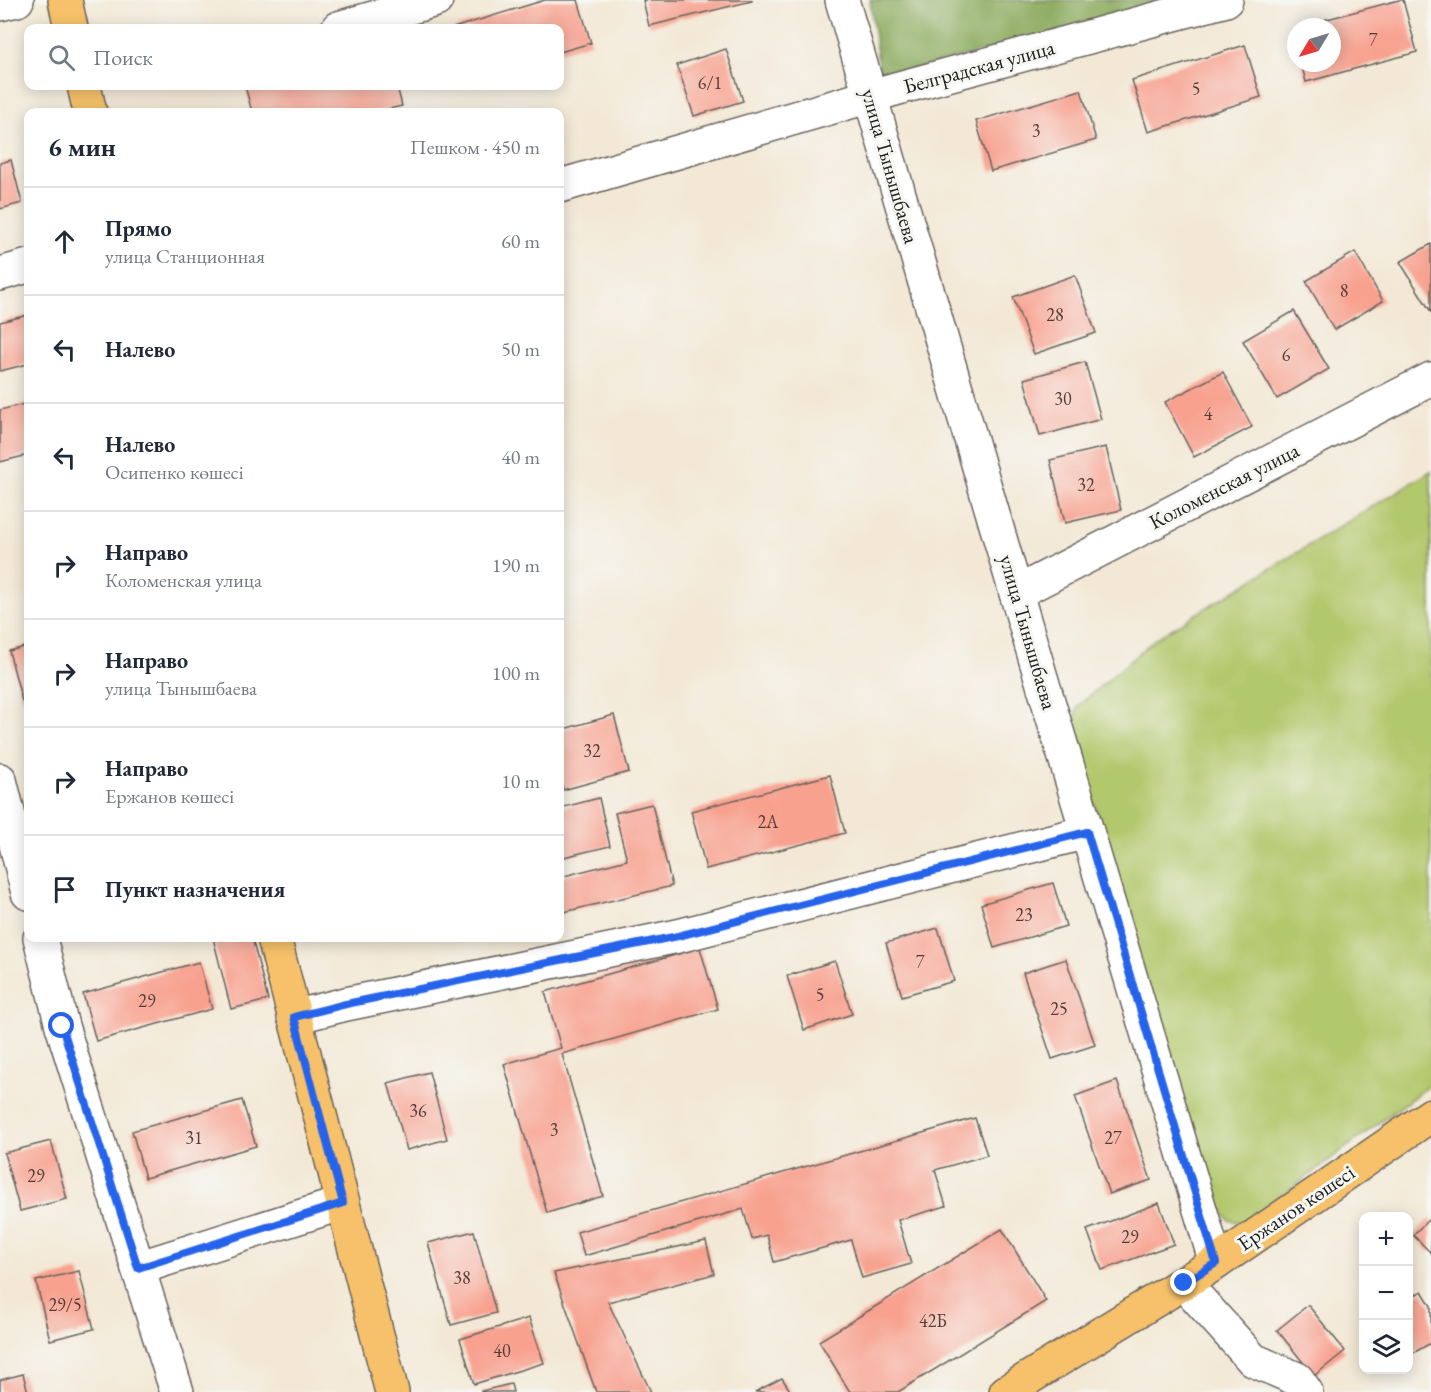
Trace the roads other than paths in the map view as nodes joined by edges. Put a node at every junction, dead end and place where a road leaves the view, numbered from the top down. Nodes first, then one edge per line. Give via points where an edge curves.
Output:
1 (17, 0) edge
2 (65, 0) edge
3 (436, 0) edge
4 (842, 0) edge
5 (1226, 0) edge
6 (0, 4) edge
7 (70, 24) edge
8 (352, 24) edge
9 (85, 90) edge
10 (869, 97) junction
11 (89, 108) edge
12 (564, 185) edge
13 (24, 267) edge
14 (0, 274) edge
15 (1431, 379) edge
16 (1016, 593) junction
17 (0, 780) edge
18 (1087, 832) junction
19 (24, 877) edge
20 (41, 942) edge
21 (275, 942) edge
22 (294, 1017) junction
23 (1431, 1115) edge
24 (343, 1203) junction
25 (1216, 1263) junction
26 (138, 1268) junction
27 (1184, 1283) junction
28 (177, 1392) edge
29 (392, 1392) edge
30 (1006, 1392) edge
31 (1306, 1392) edge

1 - 6 street
2 - 7 main road
3 - 8 street
4 - 10 street, улица Тынышбаева
5 - 10 street, Белградская улица
9 - 11 main road
10 - 12 street, Белградская улица
10 - 16 street, улица Тынышбаева
13 - 14 street
15 - 16 street, Коломенская улица
16 - 18 street, улица Тынышбаева
17 - 19 street
18 - 22 street via 678,936
18 - 25 street, улица Тынышбаева
20 - 26 street via 62,1026
21 - 22 main road
22 - 24 main road
23 - 25 main road, Ержанов көшесі
24 - 26 street
24 - 29 main road
25 - 27 main road, Ержанов көшесі
26 - 28 street
27 - 30 main road, Ержанов көшесі
27 - 31 street via 1253,1360 1297,1379

